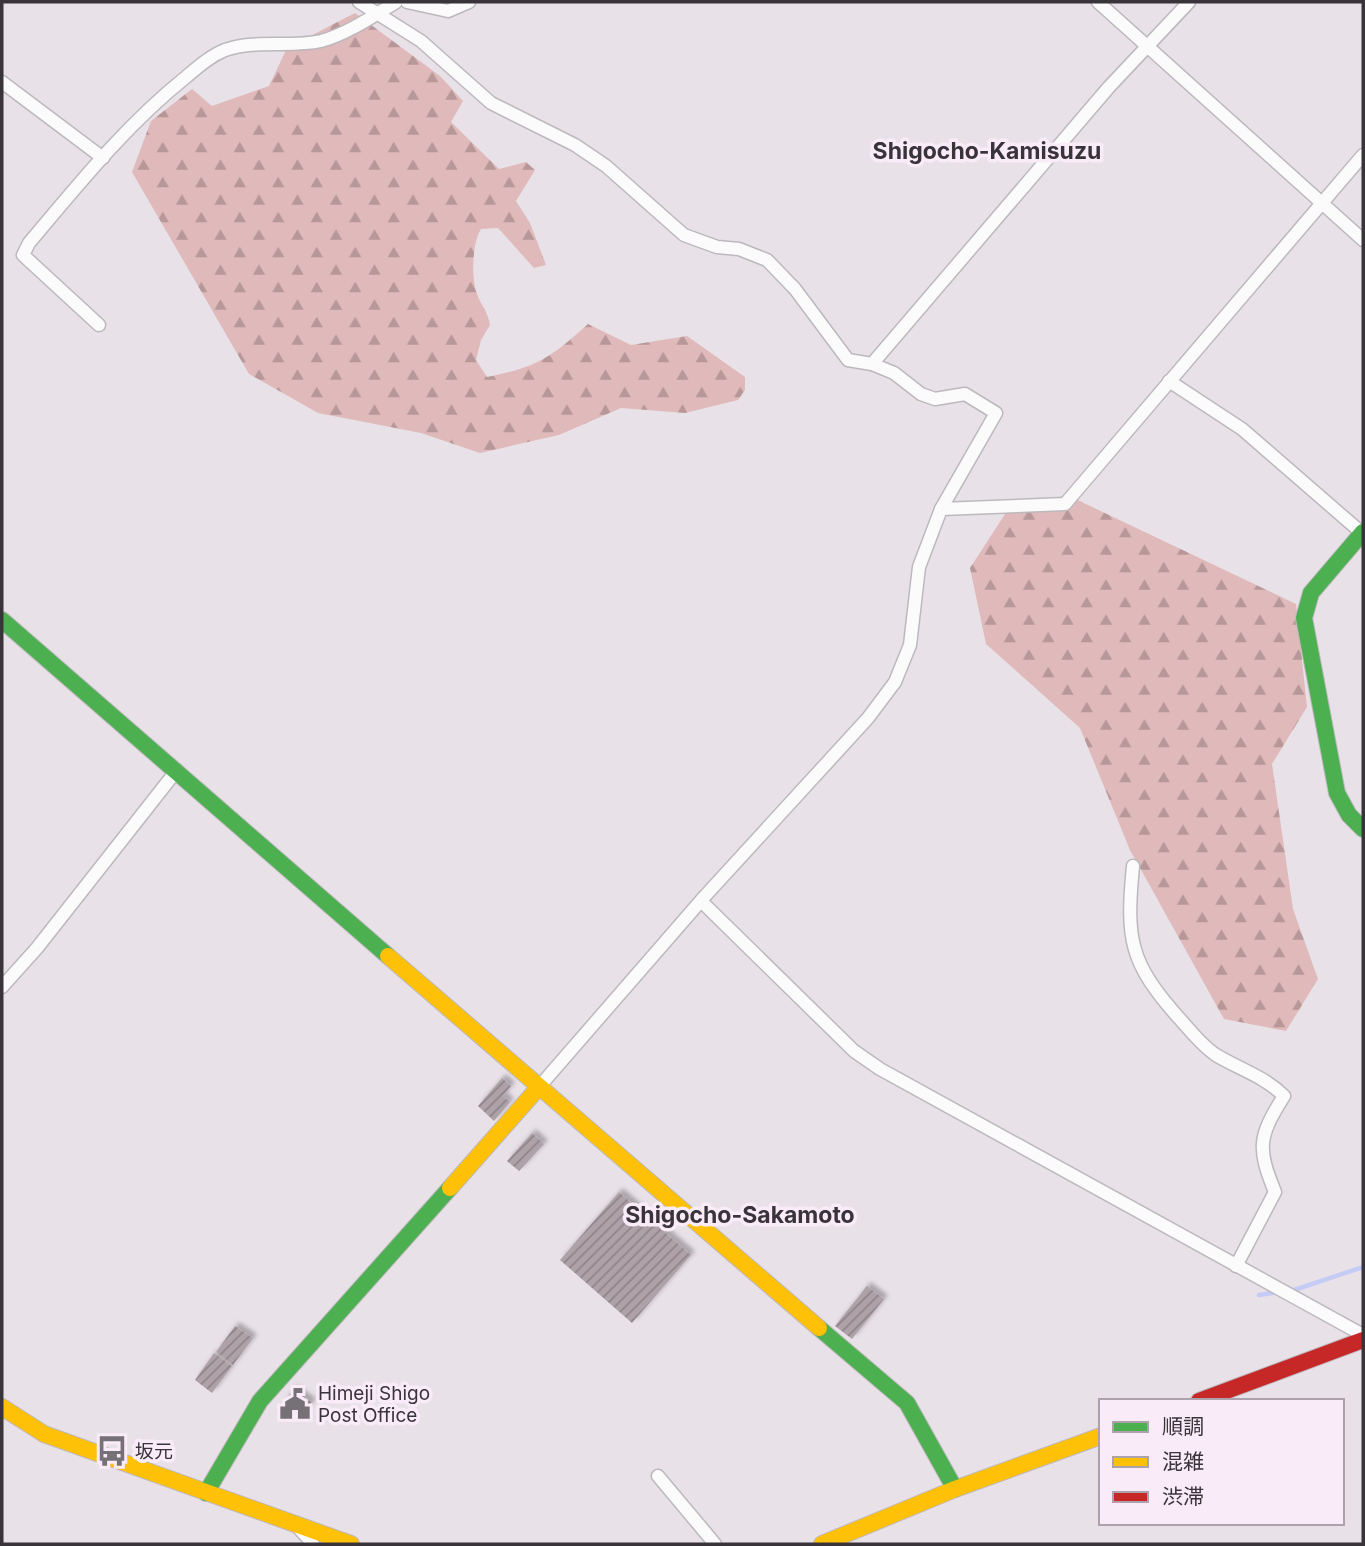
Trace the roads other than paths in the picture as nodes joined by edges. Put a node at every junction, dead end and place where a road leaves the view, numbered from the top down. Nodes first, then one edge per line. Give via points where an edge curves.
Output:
1 (359, 2) edge
2 (396, 2) edge
3 (407, 2) edge
4 (469, 2) edge
5 (1098, 2) edge
6 (1189, 2) edge
7 (375, 14) junction
8 (1149, 45) junction
9 (2, 82) edge
10 (1363, 155) edge
11 (103, 158) junction
12 (1322, 203) junction
13 (1363, 240) edge
14 (99, 325) dead end
15 (872, 364) junction
16 (1169, 381) junction
17 (941, 509) junction
18 (1363, 533) edge
19 (2, 620) edge
20 (177, 770) junction
21 (1363, 829) edge
22 (1133, 866) dead end
23 (702, 902) junction
24 (2, 987) edge
25 (540, 1087) junction
26 (1236, 1266) junction
27 (1363, 1338) edge
28 (1204, 1399) edge
29 (2, 1407) edge
30 (1099, 1437) edge
31 (658, 1476) dead end
32 (956, 1489) junction
33 (206, 1493) junction
34 (296, 1525) junction
35 (313, 1544) edge
36 (351, 1544) edge
37 (715, 1544) edge
38 (822, 1544) edge

1 - 7 street
2 - 7 street
3 - 4 street via 448,11
5 - 8 street
6 - 8 street
7 - 11 street via 319,41 225,50 167,92
7 - 15 street via 421,41 491,103 575,145 606,166 684,235 767,261 795,289 848,360
8 - 12 street
8 - 15 street
9 - 11 street
10 - 12 street
11 - 14 street via 23,255
12 - 13 street
12 - 16 street
15 - 17 street via 894,373 921,394 935,399 965,394 996,413
16 - 17 street via 1065,504
16 - 18 street via 1252,437
17 - 23 street via 919,567 911,645 895,682
18 - 21 street via 1311,593 1304,618 1337,793
19 - 20 street
20 - 24 street
20 - 25 street
22 - 26 street via 1128,911 1131,940 1150,986 1202,1044 1271,1083 1283,1096 1262,1139 1262,1160 1275,1192
23 - 25 street
23 - 26 street via 854,1051 880,1069
25 - 32 street via 907,1403
25 - 33 street via 260,1401
26 - 27 street
27 - 28 street
29 - 33 street via 44,1434
30 - 32 street
31 - 37 street
32 - 38 street
33 - 34 street
34 - 35 street
34 - 36 street

